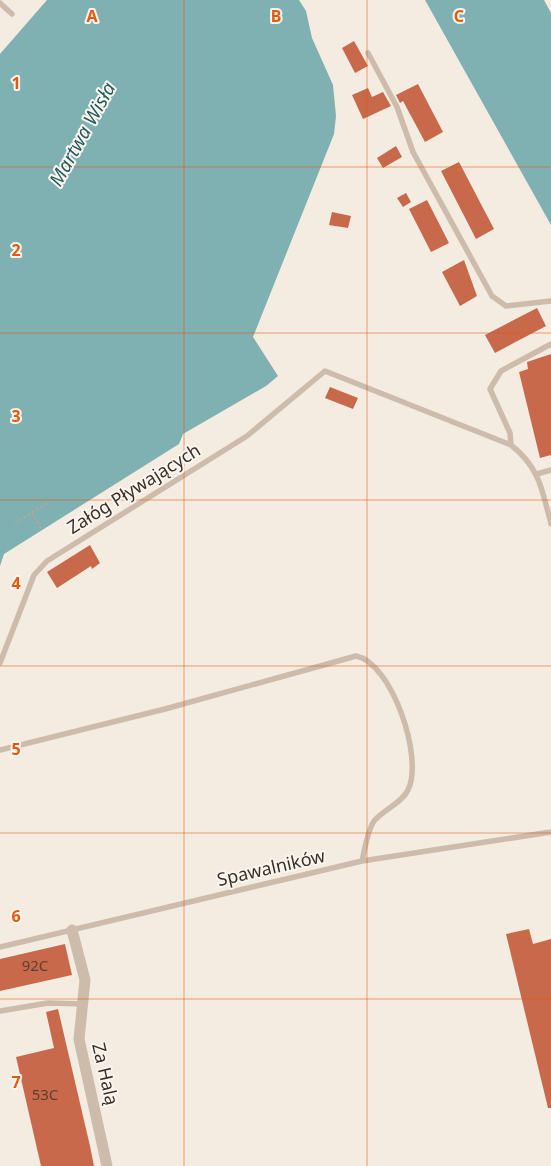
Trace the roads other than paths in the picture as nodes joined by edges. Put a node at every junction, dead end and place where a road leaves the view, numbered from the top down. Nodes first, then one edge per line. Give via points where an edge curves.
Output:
1 (0, 3) edge
2 (12, 14) dead end
3 (368, 53) dead end
4 (551, 301) edge
5 (551, 344) edge
6 (511, 445) junction
7 (551, 470) edge
8 (537, 474) junction
9 (551, 524) edge
10 (0, 663) edge
11 (0, 750) edge
12 (551, 832) edge
13 (362, 861) junction
14 (72, 930) junction
15 (0, 947) edge
16 (82, 1004) junction
17 (0, 1011) edge
18 (108, 1166) edge

1 - 2 lane
3 - 4 lane via 397,107 412,152 492,296 506,306
5 - 6 lane via 502,371 490,389 510,433
6 - 8 lane
6 - 10 lane, Załóg Pływających via 325,371 247,436 47,560 34,574
7 - 8 lane
8 - 9 lane
11 - 13 lane via 356,656 364,658 376,669 397,702 408,732 413,770 408,790 373,822
12 - 13 lane, Spawalników
13 - 14 lane, Spawalników
14 - 15 lane, Spawalników
14 - 16 street, Za Halą via 85,980
16 - 17 lane via 48,1003
16 - 18 street, Za Halą via 79,1039

